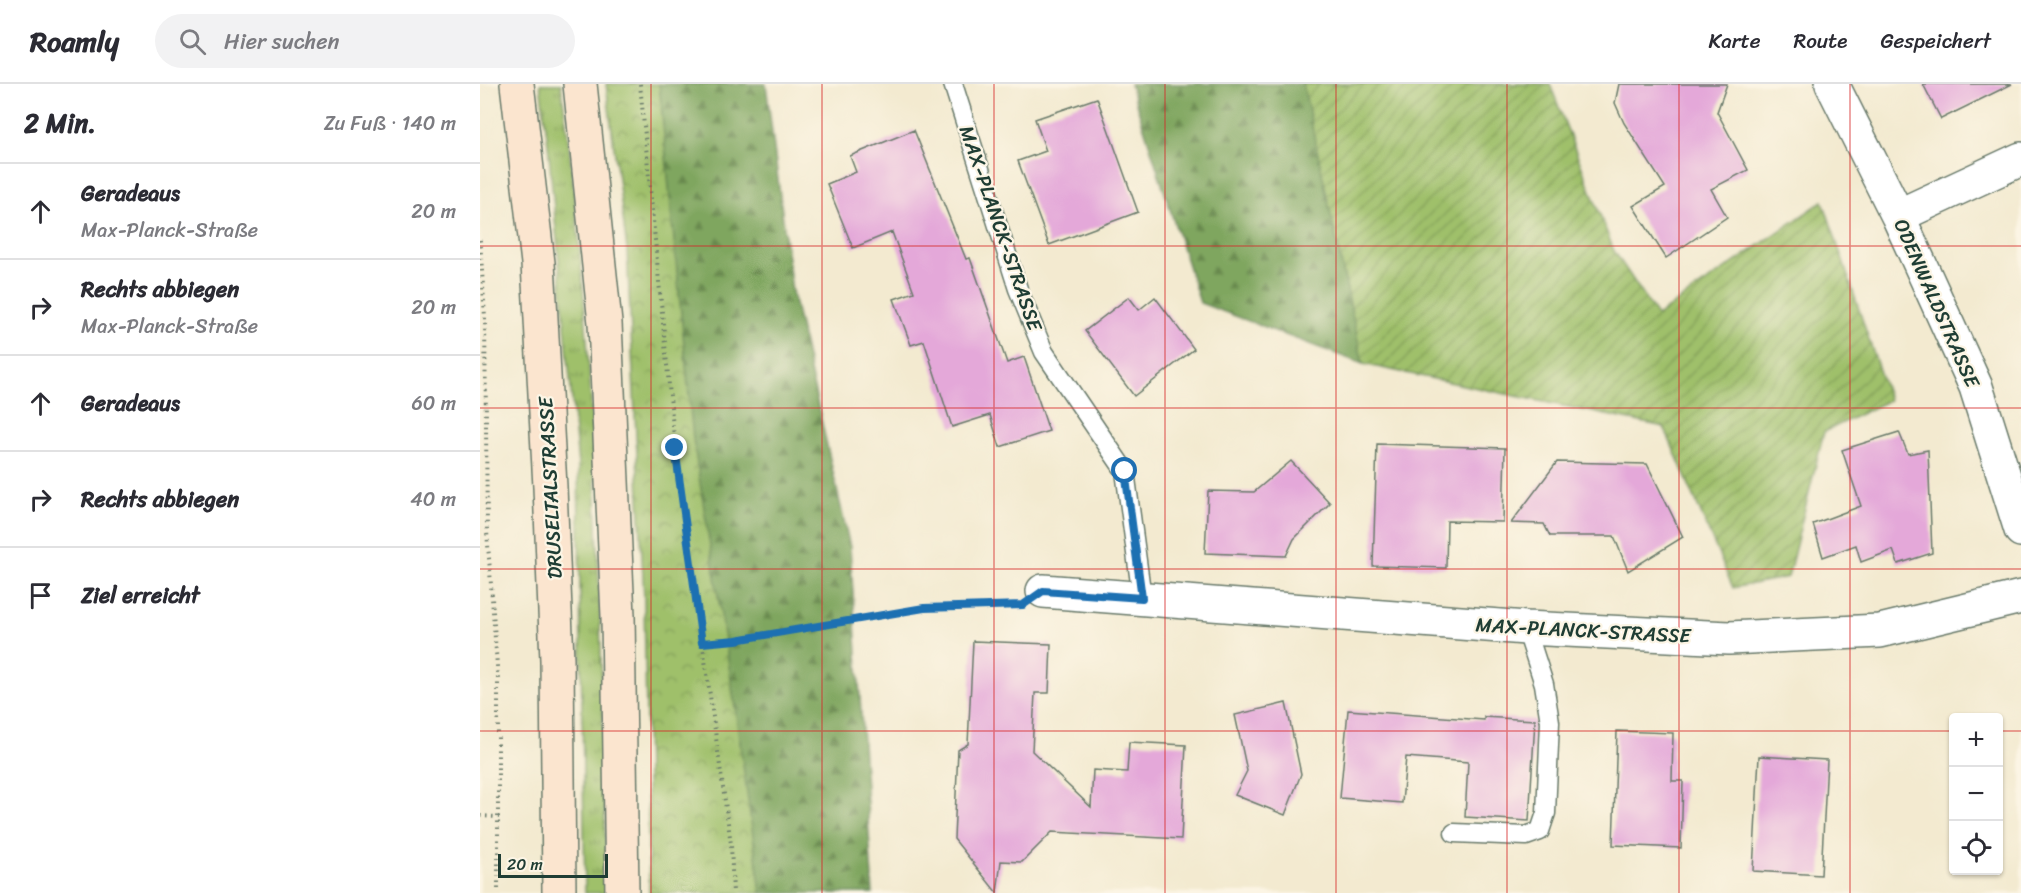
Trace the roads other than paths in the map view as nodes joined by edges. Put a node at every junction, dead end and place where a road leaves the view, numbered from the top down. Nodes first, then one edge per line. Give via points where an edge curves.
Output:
1 (517, 84) edge
2 (580, 84) edge
3 (953, 84) edge
4 (1832, 84) edge
5 (2021, 159) edge
6 (1898, 216) junction
7 (2021, 530) edge
8 (1043, 591) road end
9 (2021, 597) edge
10 (1142, 598) junction
11 (1526, 628) junction
12 (1454, 833) dead end
13 (559, 893) edge
14 (622, 893) edge

1 - 13 main road, DRUSELTALSTRASSE via 538,263 550,487 557,660
2 - 14 main road via 605,323 618,616
3 - 10 lane, MAX-PLANCK-STRASSE via 1018,289 1044,352 1125,471
4 - 6 street, ODENWALDSTRASSE
5 - 6 street
6 - 7 street, ODENWALDSTRASSE via 1976,387
8 - 10 street, MAX-PLANCK-STRASSE
9 - 11 street, MAX-PLANCK-STRASSE via 1880,631 1729,638
10 - 11 street, MAX-PLANCK-STRASSE
11 - 12 lane via 1544,684 1550,722 1546,813 1540,831 1526,836

